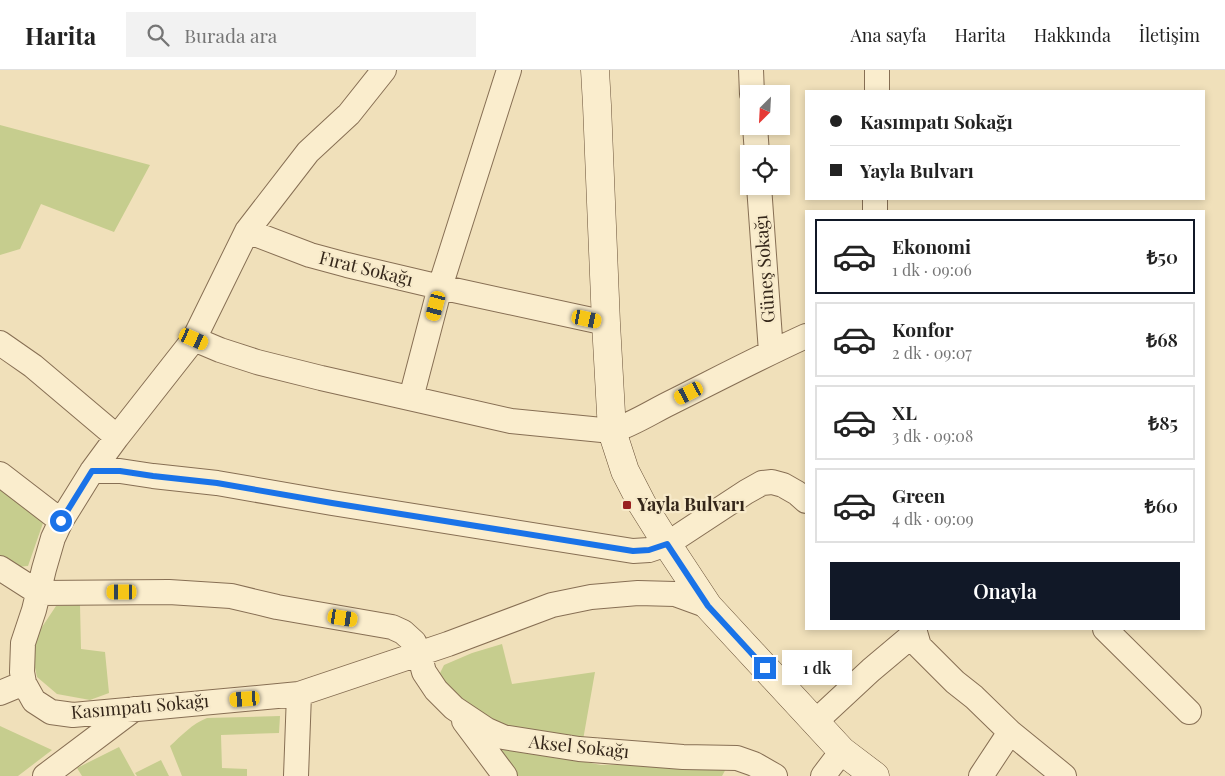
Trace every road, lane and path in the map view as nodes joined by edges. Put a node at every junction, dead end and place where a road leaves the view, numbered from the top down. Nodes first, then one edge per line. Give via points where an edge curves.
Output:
1 (384, 70) edge
2 (509, 70) edge
3 (595, 70) edge
4 (751, 70) edge
5 (877, 70) edge
6 (752, 85) edge
7 (877, 90) edge
8 (760, 195) edge
9 (247, 231) junction
10 (440, 287) junction
11 (606, 322) junction
12 (805, 336) edge
13 (194, 339) junction
14 (0, 343) edge
15 (771, 352) junction
16 (411, 398) junction
17 (612, 431) junction
18 (117, 437) junction
19 (92, 471) junction
20 (0, 474) edge
21 (805, 500) edge
22 (61, 521) junction
23 (667, 544) junction
24 (0, 568) edge
25 (39, 593) junction
26 (708, 606) junction
27 (1106, 630) edge
28 (914, 631) edge
29 (419, 653) junction
30 (24, 683) junction
31 (0, 693) edge
32 (299, 694) junction
33 (454, 708) junction
34 (134, 709) junction
35 (1189, 712) dead end
36 (815, 722) junction
37 (1010, 732) junction
38 (842, 751) junction
39 (45, 776) edge
40 (296, 776) edge
41 (505, 776) edge
42 (775, 776) edge
43 (823, 776) edge
44 (875, 776) edge
45 (981, 776) edge
46 (1064, 776) edge

1 - 9 street via 349,114 308,152
2 - 10 street
3 - 11 main road
4 - 6 street
5 - 7 street
8 - 15 street, Güneş Sokağı
9 - 10 street, Fırat Sokağı via 310,255
9 - 13 street
10 - 11 street, Fırat Sokağı
10 - 16 street
11 - 17 main road
12 - 15 street
13 - 16 street via 256,362
13 - 18 street
14 - 18 street via 33,366
15 - 17 street
16 - 17 street via 511,421
17 - 23 main road via 625,471
18 - 19 street
19 - 22 street
19 - 23 street via 120,471 217,483 633,551
20 - 22 street
21 - 23 street via 783,485 762,483
22 - 25 street via 53,538
23 - 26 main road
24 - 25 street
25 - 29 street, Aksel Sokağı via 169,592 232,596 392,627 414,642
25 - 30 street via 23,643
26 - 29 street, Kasımpatı Sokağı via 675,594 591,597 552,605
26 - 36 main road
27 - 35 street
28 - 36 street
28 - 37 street via 919,646
29 - 32 street, Kasımpatı Sokağı
29 - 33 street, Aksel Sokağı via 424,672
30 - 31 street
30 - 34 street, Kasımpatı Sokağı via 34,701 51,712 73,715
32 - 34 street, Kasımpatı Sokağı
32 - 40 street
33 - 41 street
33 - 42 street, Aksel Sokağı via 503,737 579,749 737,758
34 - 39 street
36 - 38 main road
37 - 45 street
37 - 46 street
38 - 43 street
38 - 44 main road

